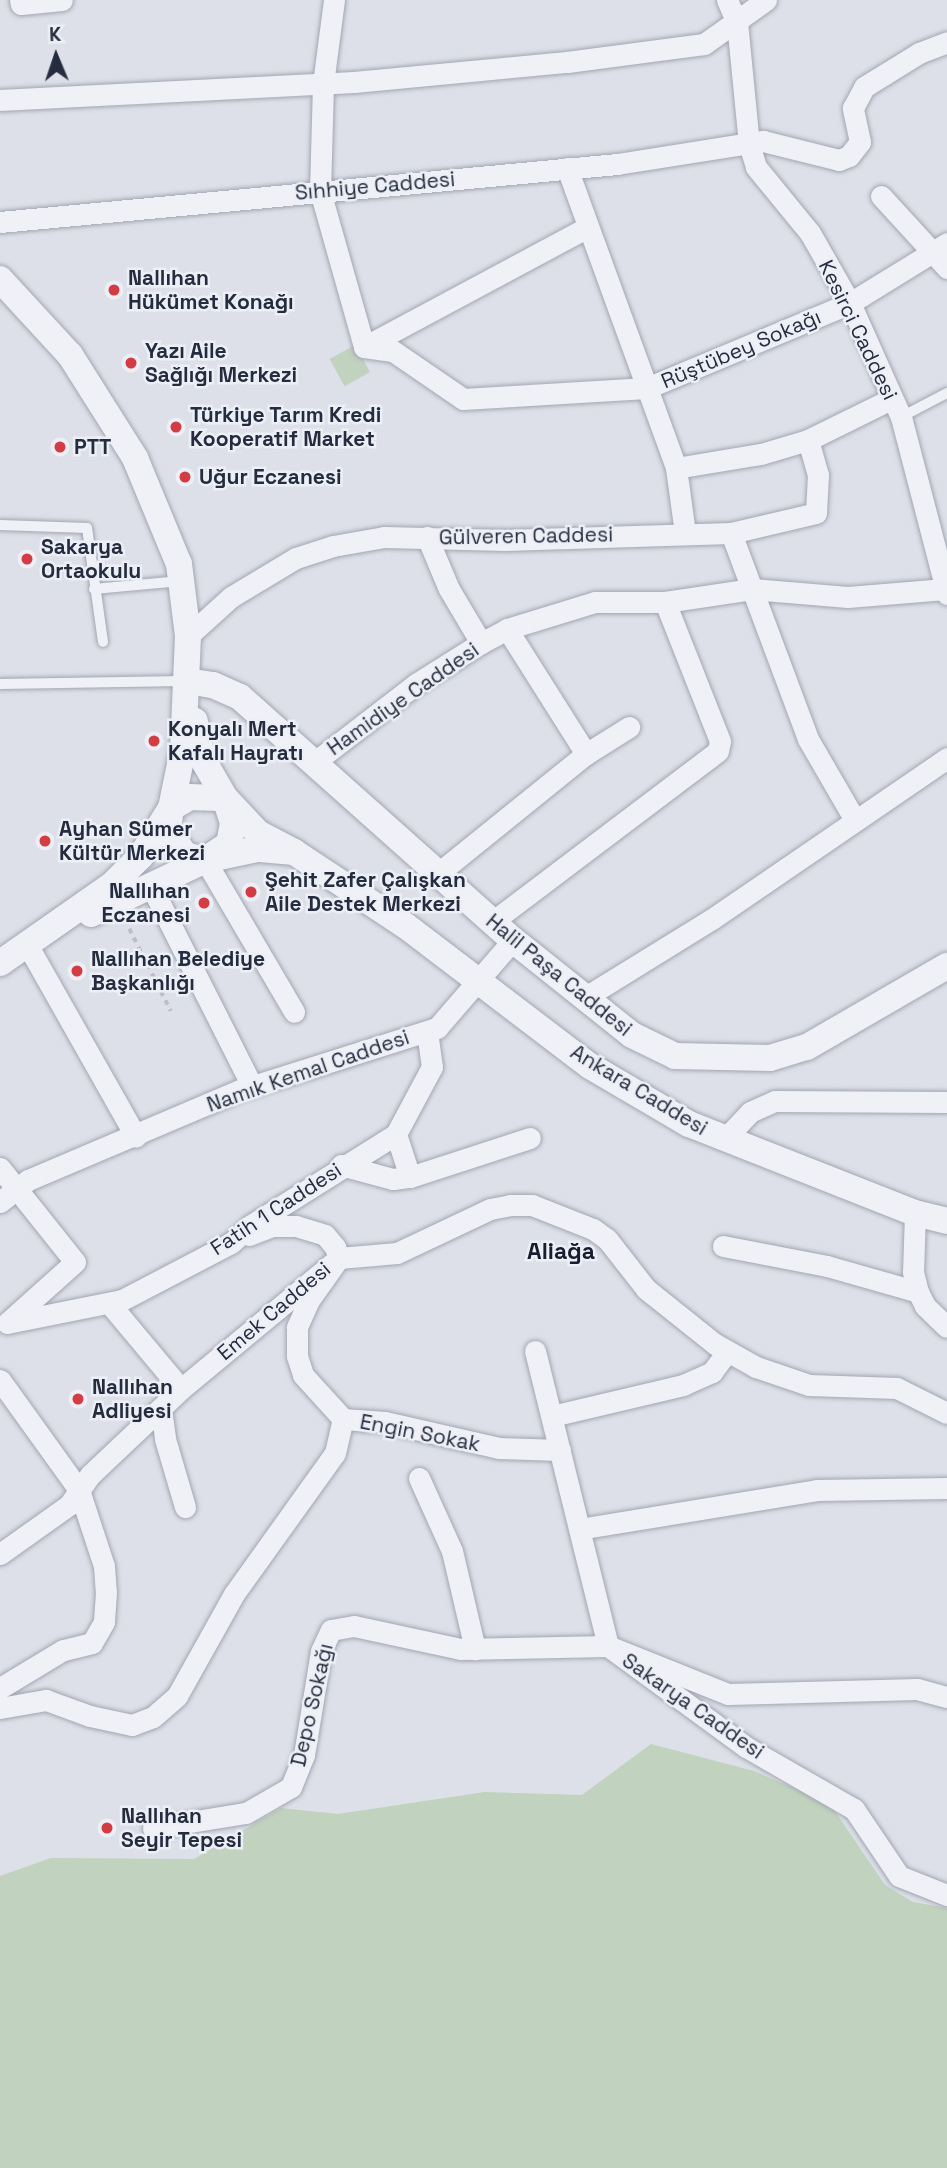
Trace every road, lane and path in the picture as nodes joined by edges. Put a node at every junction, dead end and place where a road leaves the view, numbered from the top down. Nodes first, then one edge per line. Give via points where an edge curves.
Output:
1 (62, 0) edge
2 (334, 0) edge
3 (727, 0) edge
4 (766, 0) edge
5 (21, 2) edge
6 (737, 22) junction
7 (947, 42) edge
8 (323, 84) junction
9 (0, 100) edge
10 (749, 144) junction
11 (567, 169) junction
12 (320, 191) junction
13 (881, 196) dead end
14 (0, 222) edge
15 (589, 227) junction
16 (943, 255) edge
17 (0, 279) edge
18 (850, 303) junction
19 (364, 347) junction
20 (647, 388) junction
21 (946, 391) edge
22 (896, 408) junction
23 (808, 440) junction
24 (676, 468) junction
25 (0, 525) edge
26 (938, 526) edge
27 (685, 533) junction
28 (731, 533) junction
29 (427, 537) junction
30 (181, 581) junction
31 (94, 589) junction
32 (752, 589) junction
33 (946, 592) edge
34 (665, 602) junction
35 (507, 629) junction
36 (188, 636) junction
37 (103, 642) dead end
38 (481, 643) junction
39 (187, 681) junction
40 (0, 684) edge
41 (629, 727) dead end
42 (586, 754) junction
43 (947, 758) edge
44 (316, 761) junction
45 (225, 798) junction
46 (171, 808) junction
47 (855, 820) junction
48 (294, 852) junction
49 (205, 860) junction
50 (441, 871) junction
51 (151, 886) junction
52 (116, 902) junction
53 (492, 922) junction
54 (513, 940) junction
55 (36, 941) junction
56 (0, 963) edge
57 (947, 967) edge
58 (481, 981) junction
59 (584, 998) junction
60 (171, 1011) dead end
61 (294, 1012) dead end
62 (427, 1031) junction
63 (253, 1086) junction
64 (947, 1102) edge
65 (396, 1134) junction
66 (136, 1137) junction
67 (530, 1138) dead end
68 (725, 1139) junction
69 (341, 1165) junction
70 (0, 1168) edge
71 (410, 1177) junction
72 (18, 1188) junction
73 (0, 1202) edge
74 (915, 1213) junction
75 (947, 1221) edge
76 (231, 1243) junction
77 (723, 1246) dead end
78 (339, 1258) junction
79 (918, 1292) junction
80 (109, 1304) junction
81 (4, 1325) edge
82 (947, 1327) edge
83 (535, 1350) dead end
84 (728, 1352) junction
85 (0, 1380) edge
86 (181, 1389) junction
87 (161, 1409) junction
88 (947, 1413) edge
89 (552, 1416) junction
90 (343, 1419) junction
91 (560, 1450) junction
92 (419, 1478) dead end
93 (947, 1488) edge
94 (79, 1490) junction
95 (185, 1507) dead end
96 (579, 1529) junction
97 (0, 1554) edge
98 (608, 1646) junction
99 (475, 1649) junction
100 (0, 1688) edge
101 (947, 1697) edge
102 (0, 1708) edge
103 (153, 1828) dead end
104 (947, 1895) edge

1 - 5 street
2 - 8 street
3 - 6 street, Kesirci Caddesi
4 - 6 street
6 - 8 street via 704,44 567,62
6 - 10 street, Kesirci Caddesi
7 - 10 street, Sıhhiye Caddesi via 919,53 864,87 853,108 860,142 849,156 820,158 763,141
8 - 9 street
8 - 12 street
10 - 11 street, Sıhhiye Caddesi
10 - 18 street, Kesirci Caddesi via 756,167 810,233
11 - 12 street, Sıhhiye Caddesi
11 - 15 street
12 - 14 street, Sıhhiye Caddesi
12 - 19 street
13 - 16 street
15 - 19 street
15 - 20 street
16 - 18 street, Rüştübey Sokağı
17 - 30 street via 70,355 135,458 179,564
18 - 20 street, Rüştübey Sokağı
18 - 22 street, Kesirci Caddesi
19 - 20 street, Rüştübey Sokağı via 393,351 463,399
20 - 24 street
21 - 22 lane
22 - 23 street
22 - 26 street, Kesirci Caddesi
23 - 24 street via 761,454
23 - 28 street, Gülveren Caddesi via 818,475 816,513
24 - 27 street
25 - 31 lane via 87,528
26 - 33 street, Kesirci Caddesi
27 - 28 street, Gülveren Caddesi
27 - 29 street, Gülveren Caddesi via 505,540
28 - 32 street
29 - 36 street, Gülveren Caddesi via 384,537 296,558 231,597
29 - 38 street
30 - 31 lane
30 - 36 street
31 - 37 lane
32 - 33 street, Hamidiye Caddesi via 848,597
32 - 34 street, Hamidiye Caddesi
32 - 47 street via 808,739
34 - 35 street, Hamidiye Caddesi via 595,602
34 - 53 street via 720,741 718,751
35 - 38 street, Hamidiye Caddesi
35 - 42 street
36 - 39 street
38 - 44 street, Hamidiye Caddesi via 416,684
39 - 40 lane
39 - 44 street, Halil Paşa Caddesi via 214,685 240,697
39 - 45 street via 202,758
39 - 46 street via 183,750
41 - 42 street
42 - 50 street
43 - 47 street
44 - 50 street, Halil Paşa Caddesi
45 - 46 street via 190,797
45 - 48 street, Ankara Caddesi via 258,833
45 - 49 street via 233,823 229,844
46 - 49 street via 168,831 174,845 185,855
46 - 55 street via 141,856
47 - 59 street via 712,919
48 - 49 street, Ankara Caddesi via 257,849
48 - 58 street, Ankara Caddesi
49 - 51 street
49 - 61 street
50 - 53 street, Halil Paşa Caddesi
51 - 52 street
51 - 63 street
52 - 55 street
52 - 60 path
53 - 54 street, Halil Paşa Caddesi
54 - 58 street, Namık Kemal Caddesi
54 - 59 street, Halil Paşa Caddesi
55 - 56 street
55 - 66 street
57 - 59 street, Halil Paşa Caddesi via 807,1047 770,1058 675,1056 632,1035
58 - 62 street, Namık Kemal Caddesi via 437,1028
58 - 68 street, Ankara Caddesi via 590,1066 689,1124
62 - 63 street, Namık Kemal Caddesi
62 - 65 street via 432,1067
63 - 66 street, Namık Kemal Caddesi
64 - 68 street via 775,1101 750,1112
65 - 69 street, Fatih 1 Caddesi
65 - 71 street
66 - 72 street, Namık Kemal Caddesi
67 - 71 street
68 - 74 street, Ankara Caddesi
69 - 71 street via 393,1179
69 - 76 street, Fatih 1 Caddesi
70 - 72 street
72 - 73 street, Namık Kemal Caddesi
72 - 81 street via 75,1262
74 - 75 street, Ankara Caddesi
74 - 79 street
76 - 78 street via 272,1226 296,1226 325,1235
76 - 80 street, Fatih 1 Caddesi
77 - 79 street via 827,1266
78 - 84 street, Emek Caddesi via 397,1254 490,1209 532,1205 607,1239 646,1289
78 - 86 street, Emek Caddesi
78 - 90 street, Engin Sokak via 297,1326 297,1356 303,1376
79 - 82 street via 925,1306
80 - 81 street, Fatih 1 Caddesi
80 - 86 street
83 - 89 street, Sakarya Caddesi
84 - 88 street, Emek Caddesi via 809,1385 897,1388
84 - 89 street via 712,1372 683,1385
85 - 94 street
86 - 87 street, Emek Caddesi
87 - 94 street, Emek Caddesi
87 - 95 street
89 - 91 street, Sakarya Caddesi
90 - 91 street, Engin Sokak via 385,1422 499,1448
90 - 102 street via 335,1453 234,1594 177,1696 153,1717 132,1725 46,1700
91 - 96 street, Sakarya Caddesi
92 - 99 street via 452,1551
93 - 96 street via 817,1490
94 - 97 street, Emek Caddesi via 69,1505
94 - 100 street via 104,1566 104,1622 92,1643 63,1650
96 - 98 street, Sakarya Caddesi
98 - 99 street, Depo Sokağı
98 - 101 street via 728,1694 917,1689
98 - 104 street, Sakarya Caddesi via 746,1747 854,1809 899,1876
99 - 103 street, Depo Sokağı via 383,1629 354,1626 331,1630 321,1651 304,1755 291,1787 246,1813

